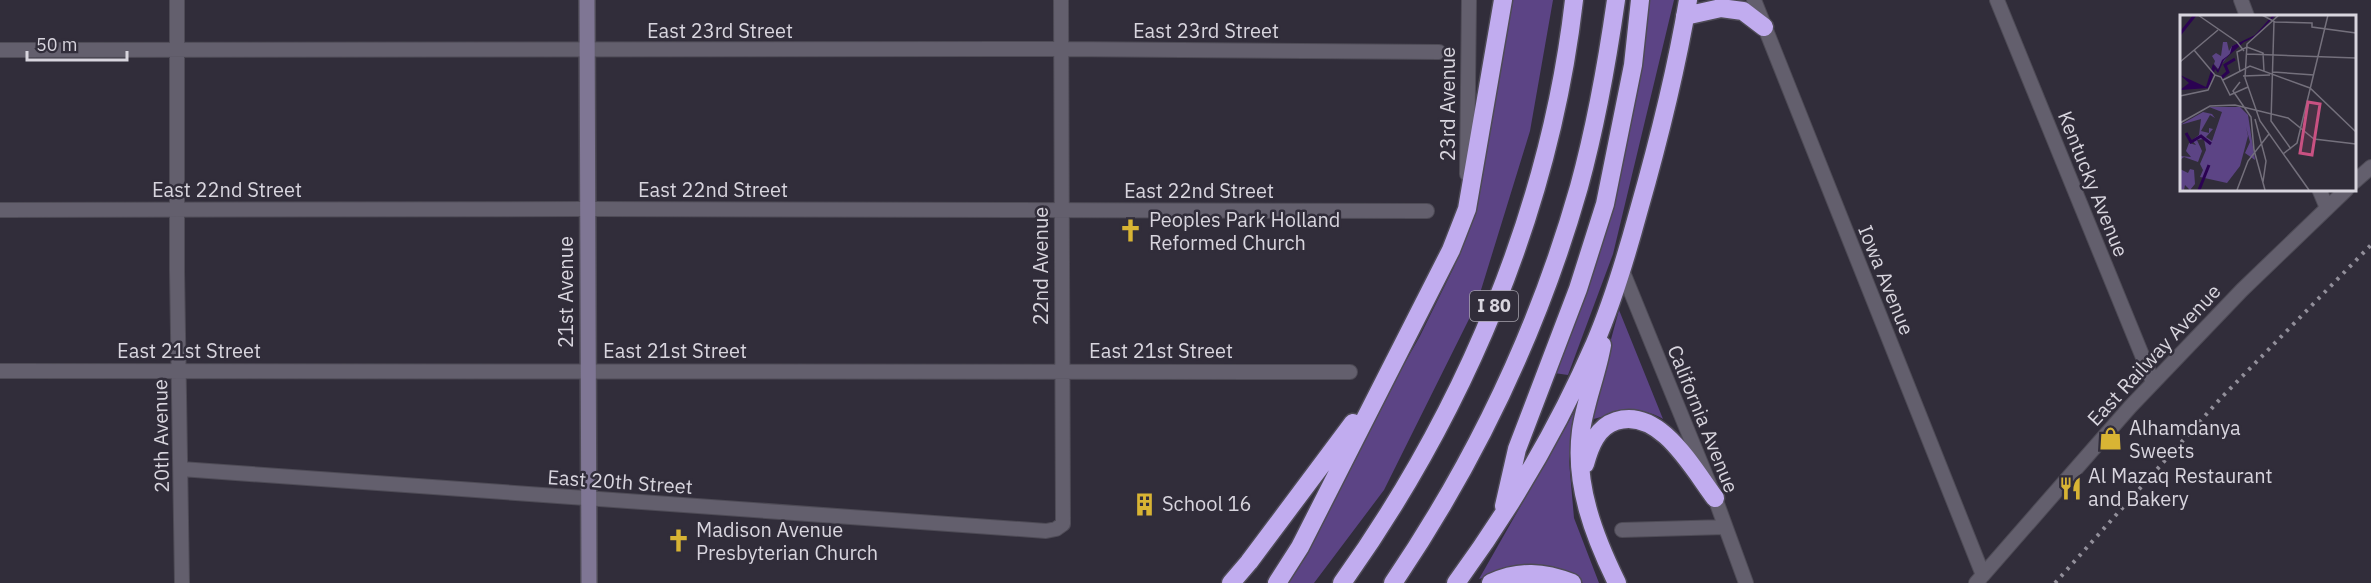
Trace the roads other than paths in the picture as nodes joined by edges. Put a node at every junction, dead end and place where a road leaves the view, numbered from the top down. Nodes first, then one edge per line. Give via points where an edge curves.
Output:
1 (177, 0) edge
2 (587, 0) edge
3 (1061, 0) edge
4 (1468, 0) edge
5 (1503, 0) edge
6 (1574, 0) edge
7 (1616, 0) edge
8 (1640, 0) edge
9 (1754, 0) edge
10 (1997, 0) edge
11 (2241, 0) edge
12 (1687, 8) edge
13 (2247, 15) edge
14 (1764, 27) junction
15 (1061, 49) junction
16 (0, 50) edge
17 (177, 51) junction
18 (587, 51) junction
19 (1440, 52) dead end
20 (2371, 166) edge
21 (2356, 181) edge
22 (2319, 190) edge
23 (2346, 190) edge
24 (2327, 208) junction
25 (587, 209) junction
26 (1467, 209) junction
27 (0, 210) edge
28 (177, 210) junction
29 (1061, 210) junction
30 (1427, 211) dead end
31 (1622, 270) junction
32 (1610, 302) junction
33 (588, 370) junction
34 (0, 371) edge
35 (179, 371) junction
36 (1061, 371) junction
37 (1350, 372) dead end
38 (1387, 378) junction
39 (2153, 382) junction
40 (181, 469) junction
41 (1583, 483) junction
42 (1714, 498) junction
43 (589, 500) junction
44 (1501, 519) junction
45 (1725, 527) junction
46 (1056, 529) joint
47 (1622, 530) dead end
48 (1979, 579) edge
49 (182, 583) edge
50 (589, 583) edge
51 (1231, 583) edge
52 (1278, 583) edge
53 (1342, 583) edge
54 (1393, 583) edge
55 (1456, 583) edge
56 (1491, 583) edge
57 (1572, 583) edge
58 (1617, 583) edge
59 (1746, 583) edge

1 - 17 street, 20th Avenue
2 - 18 street, 21st Avenue
3 - 15 street, 22nd Avenue
4 - 26 street, 23rd Avenue
5 - 26 highway
6 - 53 highway, I 80 via 1544,153 1500,293 1438,427 1390,512
7 - 54 highway, I 80 via 1601,92 1579,187 1536,314 1469,458
8 - 44 highway via 1629,86 1605,204 1578,289 1517,449
9 - 14 street, Iowa Avenue
10 - 39 street, Kentucky Avenue
11 - 13 street
12 - 14 highway via 1743,11
12 - 31 highway via 1651,170
14 - 48 street, Iowa Avenue
15 - 18 street, East 23rd Street
15 - 19 street, East 23rd Street
15 - 29 street, 22nd Avenue
16 - 17 street, East 23rd Street
17 - 18 street, East 23rd Street
17 - 28 street, 20th Avenue
18 - 25 street, 21st Avenue
20 - 21 street
22 - 24 street
23 - 24 street, East Railway Avenue
24 - 39 street, East Railway Avenue
25 - 28 street, East 22nd Street
25 - 29 street, East 22nd Street
25 - 33 street, 21st Avenue
26 - 38 highway via 1451,250
27 - 28 street, East 22nd Street
28 - 35 street, 20th Avenue
29 - 30 street, East 22nd Street
29 - 36 street, 22nd Avenue
31 - 32 highway
31 - 42 street, California Avenue
32 - 41 highway via 1600,360 1581,430
32 - 44 highway via 1561,416
33 - 35 street, East 21st Street
33 - 36 street, East 21st Street
33 - 43 street, 21st Avenue
34 - 35 street, East 21st Street
35 - 40 street, 20th Avenue
36 - 37 street, East 21st Street
36 - 46 street, 22nd Avenue via 1063,524
38 - 51 highway
38 - 52 highway
39 - 48 street, East Railway Avenue
40 - 43 street, East 20th Street
40 - 49 street, 20th Avenue
41 - 42 highway via 1596,436 1610,423 1640,420 1652,424 1671,441
41 - 58 highway via 1591,520
42 - 45 street, California Avenue
43 - 46 street, East 20th Street
43 - 50 street, 21st Avenue
44 - 55 highway
45 - 47 street
45 - 59 street, California Avenue
56 - 57 highway via 1531,573 1553,575

